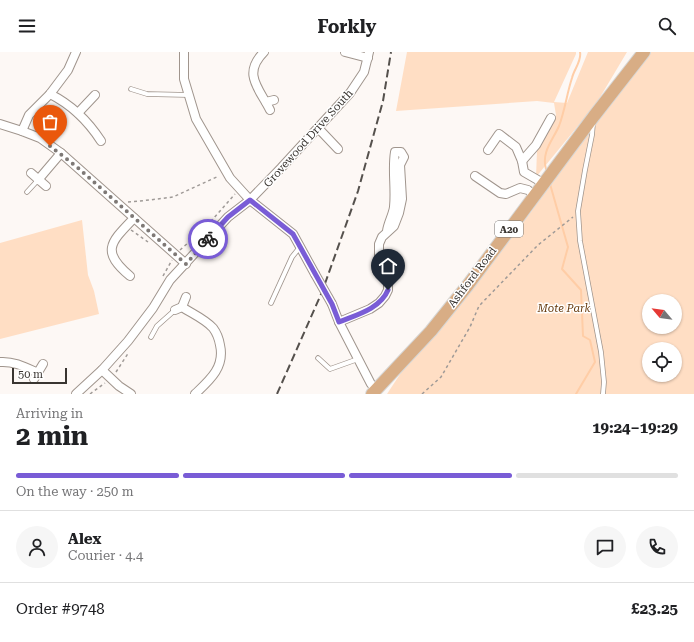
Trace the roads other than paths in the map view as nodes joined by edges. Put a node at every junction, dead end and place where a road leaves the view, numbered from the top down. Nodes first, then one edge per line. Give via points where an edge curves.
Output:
1 (76, 52) edge
2 (184, 52) edge
3 (264, 52) edge
4 (346, 52) edge
5 (641, 54) edge
6 (368, 55) edge
7 (131, 89) dead end
8 (50, 94) junction
9 (94, 95) dead end
10 (189, 95) junction
11 (270, 104) dead end
12 (78, 112) junction
13 (594, 116) junction
14 (551, 118) dead end
15 (0, 124) edge
16 (319, 129) junction
17 (22, 131) junction
18 (101, 141) dead end
19 (338, 149) dead end
20 (488, 150) dead end
21 (61, 153) junction
22 (522, 161) junction
23 (31, 173) dead end
24 (475, 176) dead end
25 (38, 180) junction
26 (543, 183) junction
27 (46, 186) dead end
28 (27, 192) dead end
29 (534, 195) junction
30 (250, 200) junction
31 (134, 218) junction
32 (387, 231) junction
33 (300, 246) junction
34 (186, 264) junction
35 (130, 276) dead end
36 (186, 298) dead end
37 (270, 303) dead end
38 (178, 308) junction
39 (339, 322) junction
40 (151, 337) dead end
41 (318, 358) dead end
42 (358, 359) junction
43 (0, 362) edge
44 (42, 364) dead end
45 (102, 370) junction
46 (371, 389) edge
47 (76, 394) edge
48 (132, 394) edge
49 (195, 394) edge
50 (603, 394) edge

1 - 8 street via 68,70
2 - 10 street via 184,79
3 - 11 street via 256,60 253,75 255,84
4 - 6 street
5 - 13 main road, Ashford Road / A20
6 - 16 street, Grovewood Drive South via 364,72 350,93
7 - 10 lane via 147,94
8 - 12 street
8 - 17 street via 29,116
9 - 12 street
10 - 30 street via 196,118 227,173
12 - 18 street
13 - 26 main road, Ashford Road / A20
13 - 50 lane via 578,211 580,241 601,352
14 - 22 street via 536,145
15 - 17 street
16 - 19 street
16 - 30 street, Grovewood Drive South
17 - 21 street via 40,138
20 - 22 street via 499,134 516,147
21 - 25 street
21 - 31 street
22 - 26 street via 524,172
23 - 25 street
24 - 29 street via 500,193 506,194 520,188
25 - 27 street
25 - 28 lane
26 - 29 main road, Ashford Road / A20
29 - 46 main road, Ashford Road / A20 via 431,331
30 - 33 street via 293,234
30 - 34 street, Grovewood Drive South via 228,217
31 - 34 street
31 - 35 street via 112,248 119,272
32 - 32 street via 394,208 395,152 402,152 402,199 394,226
32 - 39 street via 382,236 378,251 388,282 385,296 370,309
33 - 37 lane
33 - 39 street, bridge
34 - 45 street, Grovewood Drive South via 170,280 153,308
36 - 38 street
38 - 40 lane via 157,326
38 - 49 street via 213,327 222,352 220,364 214,375
39 - 42 street
41 - 42 lane via 330,369
42 - 46 street
43 - 44 street via 19,364 36,376
45 - 47 street, Grovewood Drive South
45 - 48 street

